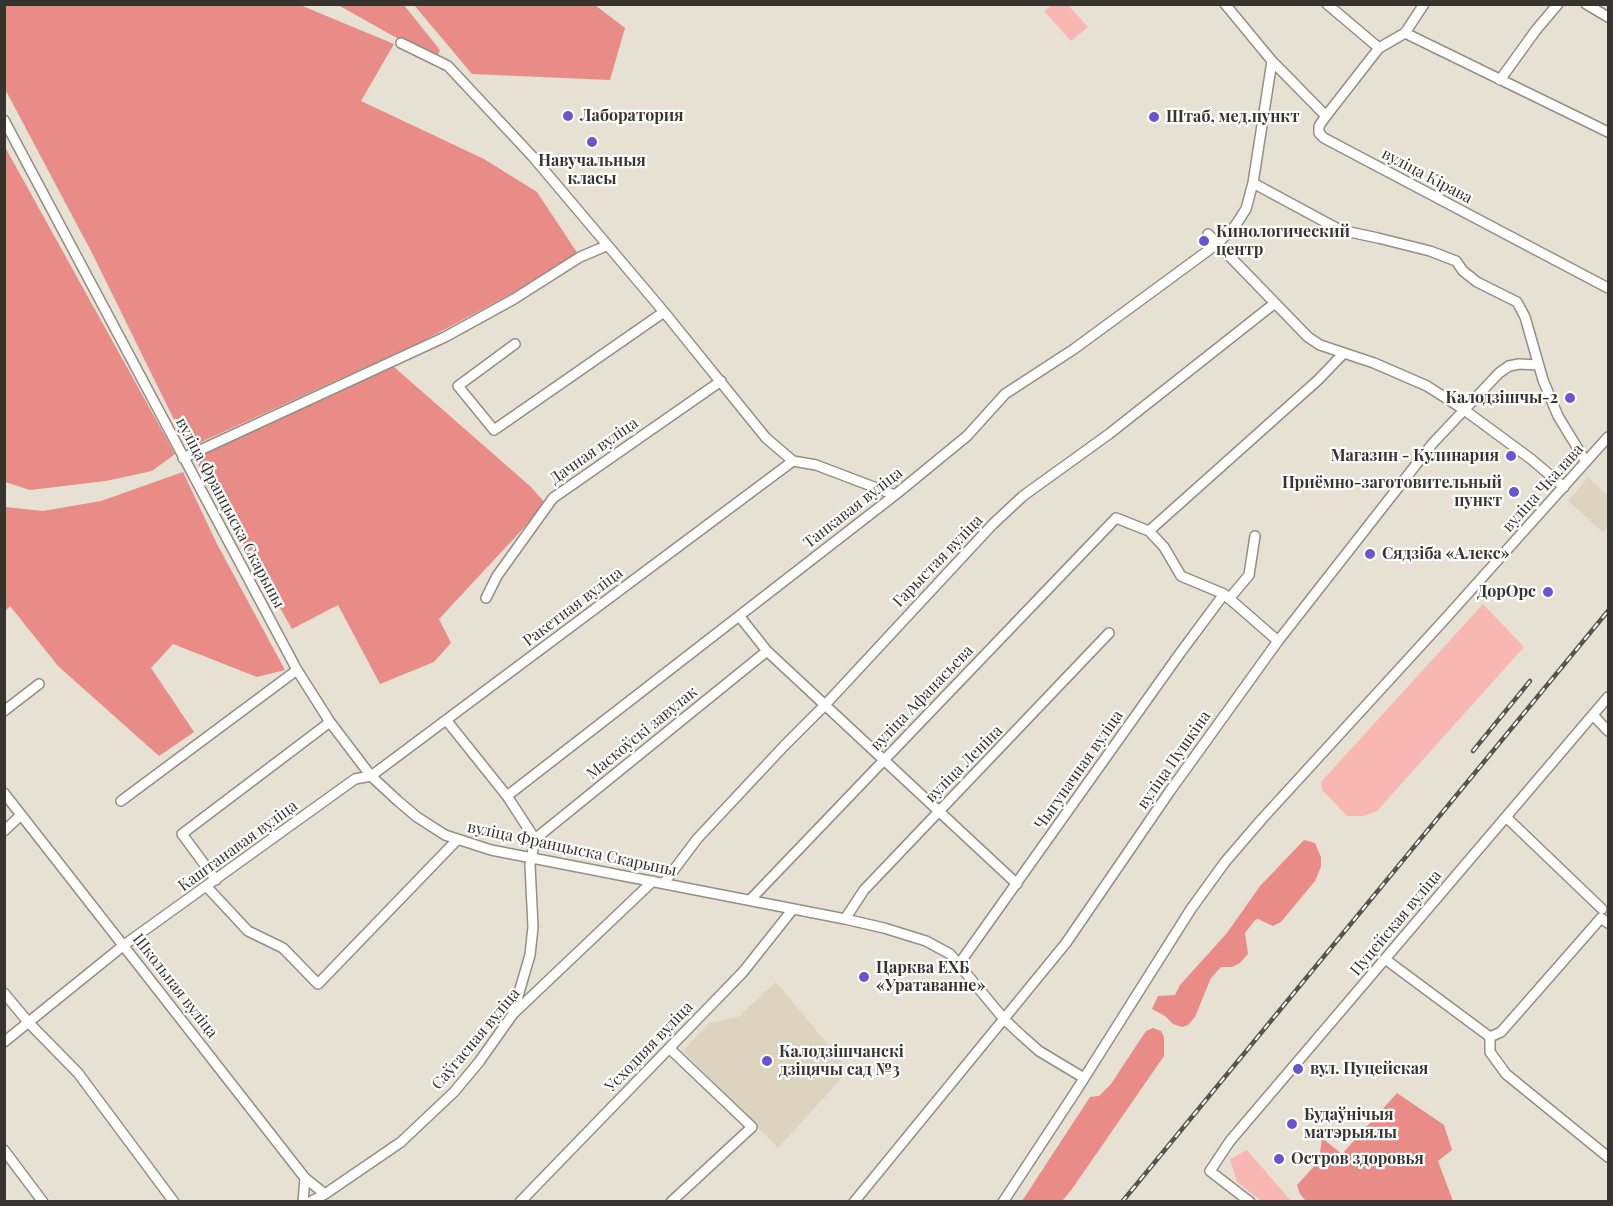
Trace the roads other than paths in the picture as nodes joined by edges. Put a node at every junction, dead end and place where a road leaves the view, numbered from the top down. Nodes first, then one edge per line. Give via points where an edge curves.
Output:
1 (1225, 4) edge
2 (1327, 4) edge
3 (1424, 4) edge
4 (1558, 4) edge
5 (1586, 4) edge
6 (1608, 17) edge
7 (1405, 33) junction
8 (401, 43) dead end
9 (1379, 48) junction
10 (1272, 61) junction
11 (1500, 80) junction
12 (1326, 116) junction
13 (4, 120) edge
14 (1608, 132) edge
15 (1253, 183) junction
16 (1208, 234) dead end
17 (1217, 244) junction
18 (606, 246) junction
19 (1608, 288) edge
20 (1275, 303) junction
21 (664, 312) junction
22 (515, 344) dead end
23 (1344, 353) junction
24 (1538, 365) junction
25 (721, 381) junction
26 (1463, 409) junction
27 (1608, 437) edge
28 (183, 458) junction
29 (793, 461) junction
30 (1586, 462) junction
31 (1564, 487) junction
32 (895, 495) junction
33 (1149, 531) junction
34 (1255, 537) dead end
35 (1227, 597) junction
36 (486, 598) dead end
37 (740, 617) junction
38 (1109, 633) dead end
39 (1278, 641) junction
40 (767, 651) junction
41 (297, 670) junction
42 (39, 684) dead end
43 (1608, 697) edge
44 (824, 706) junction
45 (4, 711) edge
46 (1593, 716) junction
47 (447, 721) junction
48 (330, 722) junction
49 (1608, 731) edge
50 (883, 760) junction
51 (371, 776) junction
52 (4, 793) edge
53 (507, 796) junction
54 (121, 801) dead end
55 (939, 810) junction
56 (21, 815) junction
57 (1506, 817) junction
58 (4, 831) edge
59 (535, 839) junction
60 (457, 840) junction
61 (531, 858) junction
62 (216, 880) junction
63 (654, 881) junction
64 (664, 883) junction
65 (1017, 884) junction
66 (207, 886) junction
67 (750, 900) junction
68 (794, 909) junction
69 (1604, 916) edge
70 (845, 919) junction
71 (124, 945) junction
72 (1385, 959) junction
73 (959, 964) junction
74 (4, 993) edge
75 (513, 1014) junction
76 (1004, 1019) junction
77 (29, 1023) junction
78 (1490, 1037) junction
79 (4, 1042) edge
80 (669, 1048) junction
81 (1084, 1078) junction
82 (4, 1150) edge
83 (1608, 1157) edge
84 (305, 1178) junction
85 (325, 1194) junction
86 (43, 1202) edge
87 (174, 1202) edge
88 (303, 1202) edge
89 (310, 1202) edge
90 (520, 1202) edge
91 (670, 1202) edge
92 (854, 1202) edge
93 (1003, 1202) edge
94 (1250, 1202) edge

1 - 10 street
2 - 9 street
3 - 7 street
4 - 11 street
5 - 6 street
7 - 9 street
7 - 11 street
8 - 18 street via 448,66 533,157
9 - 12 street
10 - 12 street
10 - 15 street, Танкавая вуліца
11 - 14 street
12 - 19 street, вуліца Кірава via 1319,126 1324,138
13 - 28 street, вуліца Францыска Скарыны
15 - 17 street, Танкавая вуліца via 1246,209
15 - 24 street via 1340,231 1430,251 1456,261 1477,282 1517,302
16 - 17 street
17 - 20 street
17 - 32 street, Танкавая вуліца via 1074,350 1005,394 967,436
18 - 21 street
18 - 28 street via 580,257 445,337
20 - 23 street via 1308,337
20 - 44 street, Гарыстая вуліца via 1109,434 1023,496
21 - 22 street via 494,430 458,386
21 - 25 street
23 - 26 street via 1427,386
23 - 33 street
24 - 26 street, вуліца Пушкіна via 1509,366
24 - 30 street via 1558,416
25 - 29 street via 766,438
25 - 36 street, Дачная вуліца via 553,498 496,576
26 - 31 street
26 - 39 street, вуліца Пушкіна
27 - 30 street, вуліца Чкалава
28 - 41 street, вуліца Францыска Скарыны
29 - 32 street via 816,465
29 - 47 street, Ракетная вуліца
30 - 31 street, вуліца Чкалава
31 - 81 street, вуліца Чкалава via 1225,862
32 - 37 street, Танкавая вуліца
33 - 35 street via 1181,576
33 - 50 street, вуліца Афанасьева via 1116,518
34 - 35 street, Чыгуначная вуліца via 1249,574
35 - 39 street
35 - 65 street, Чыгуначная вуліца via 1178,656
37 - 40 street
37 - 53 street, Танкавая вуліца
38 - 55 street, вуліца Леніна
39 - 76 street, вуліца Пушкіна via 1072,935
40 - 44 street
40 - 59 street, Маскоўскі завулак
41 - 48 street, вуліца Францыска Скарыны
41 - 54 street
42 - 45 street
43 - 46 street, Пуцейская вуліца
44 - 50 street
44 - 64 street, Гарыстая вуліца via 697,840
46 - 49 street
46 - 57 street, Пуцейская вуліца
47 - 51 street, Ракетная вуліца
47 - 53 street
48 - 51 street, вуліца Францыска Скарыны
48 - 62 street via 182,834
50 - 55 street
50 - 67 street, вуліца Афанасьева
51 - 60 street, вуліца Францыска Скарыны via 417,817
51 - 62 street, Каштанавая вуліца via 355,779
52 - 56 street, Школьная вуліца
53 - 59 street
55 - 65 street
55 - 70 street, вуліца Леніна via 864,890
56 - 58 street
56 - 71 street, Школьная вуліца
57 - 69 street
57 - 72 street, Пуцейская вуліца
59 - 61 street
60 - 61 street, вуліца Францыска Скарыны
60 - 66 street via 318,984 283,948 248,931
61 - 63 street, вуліца Францыска Скарыны
61 - 75 street via 530,955
62 - 66 street, Каштанавая вуліца
63 - 64 street, вуліца Францыска Скарыны
63 - 75 street, Саўгасная вуліца
64 - 67 street, вуліца Францыска Скарыны
65 - 73 street, Чыгуначная вуліца
66 - 71 street, Каштанавая вуліца
67 - 68 street, вуліца Францыска Скарыны
68 - 70 street, вуліца Францыска Скарыны
68 - 80 street, Усходняя вуліца via 743,972
69 - 78 street via 1501,1032
70 - 73 street, вуліца Францыска Скарыны via 927,941
71 - 77 street, Каштанавая вуліца
71 - 84 street, Школьная вуліца
72 - 78 street
72 - 94 street, Пуцейская вуліца via 1257,1108 1210,1171
73 - 76 street, вуліца Францыска Скарыны
74 - 77 street
75 - 85 street, Саўгасная вуліца via 454,1092 401,1142
76 - 81 street, вуліца Францыска Скарыны via 1040,1050
76 - 92 street, вуліца Пушкіна
77 - 79 street, Каштанавая вуліца
77 - 87 street via 78,1073
78 - 83 street via 1490,1052 1506,1074
80 - 90 street, Усходняя вуліца
80 - 91 street via 752,1127
81 - 93 street, вуліца Чкалава
82 - 86 street
84 - 85 street, Школьная вуліца
84 - 88 street
85 - 89 street, Саўгасная вуліца

